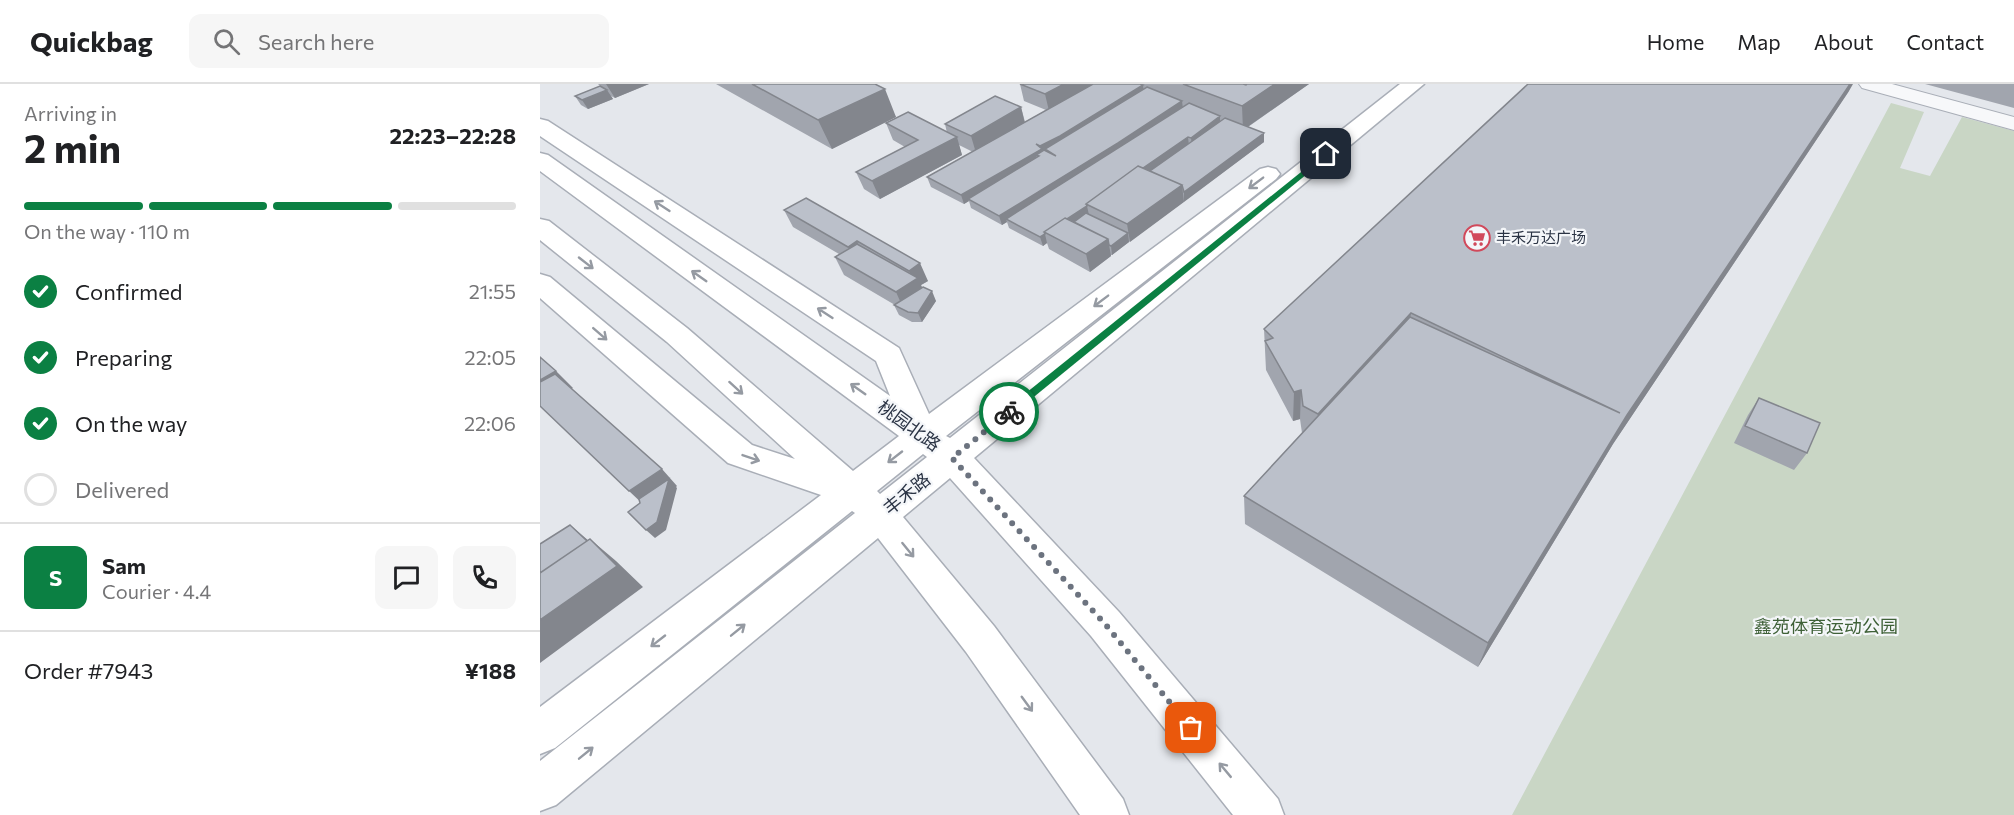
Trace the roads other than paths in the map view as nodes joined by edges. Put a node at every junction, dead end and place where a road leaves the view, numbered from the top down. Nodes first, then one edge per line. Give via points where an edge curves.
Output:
1 (1386, 84) edge
2 (1413, 84) edge
3 (1869, 84) edge
4 (2014, 124) edge
5 (540, 126) edge
6 (540, 160) edge
7 (540, 227) edge
8 (540, 283) edge
9 (923, 435) junction
10 (952, 458) junction
11 (851, 492) junction
12 (881, 516) junction
13 (540, 733) edge
14 (540, 789) edge
15 (1107, 815) edge
16 (1262, 815) edge

1 -> 9 main road, 丰禾路
2 - 10 main road, 丰禾路
3 - 4 street
9 -> 5 main road via 888,355
9 -> 6 main road, 桃园北路
7 -> 11 main road via 677,335
8 -> 11 main road via 740,454
9 - 10 main road, 桃园北路
9 -> 11 main road, 丰禾路
10 - 12 main road, 丰禾路
16 -> 10 main road, 桃园北路 via 1105,624
11 - 12 main road
11 -> 13 main road, 丰禾路
14 -> 12 main road, 丰禾路
12 -> 15 main road via 980,639

